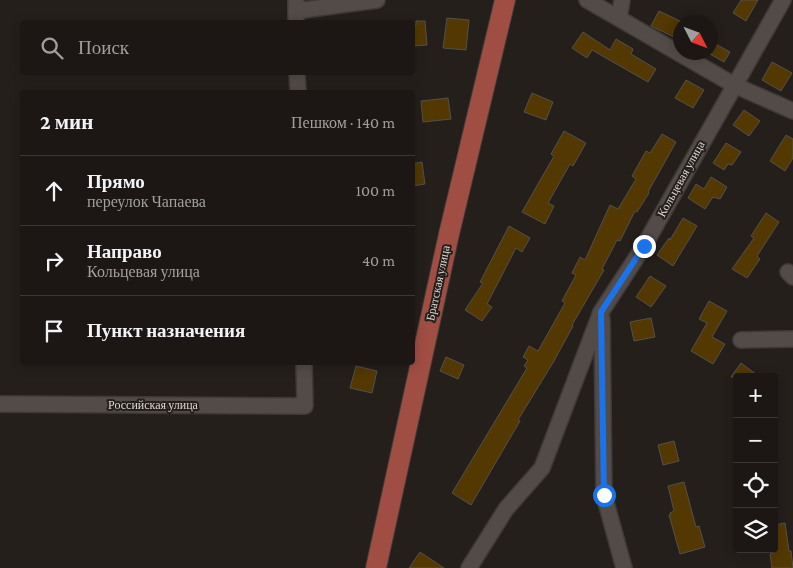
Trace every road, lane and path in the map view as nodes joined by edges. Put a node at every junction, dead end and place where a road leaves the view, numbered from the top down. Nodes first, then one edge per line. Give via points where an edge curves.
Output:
1 (377, 0) edge
2 (505, 0) edge
3 (587, 0) edge
4 (622, 0) edge
5 (783, 0) edge
6 (296, 11) edge
7 (619, 18) junction
8 (298, 75) edge
9 (734, 85) junction
10 (298, 90) edge
11 (793, 111) edge
12 (601, 312) junction
13 (793, 339) edge
14 (741, 340) dead end
15 (304, 365) edge
16 (0, 404) edge
17 (376, 568) edge
18 (469, 568) edge
19 (624, 568) edge

1 - 6 street
2 - 17 main road, Братская улица via 449,234
3 - 7 street
4 - 7 street
5 - 9 street, Кольцевая улица
7 - 9 street
8 - 10 street
9 - 11 street
9 - 12 street, Кольцевая улица via 644,246
12 - 18 street, Кольцевая улица via 542,468 506,509
12 - 19 street via 604,495
13 - 14 street
15 - 16 street, Российская улица via 305,406

